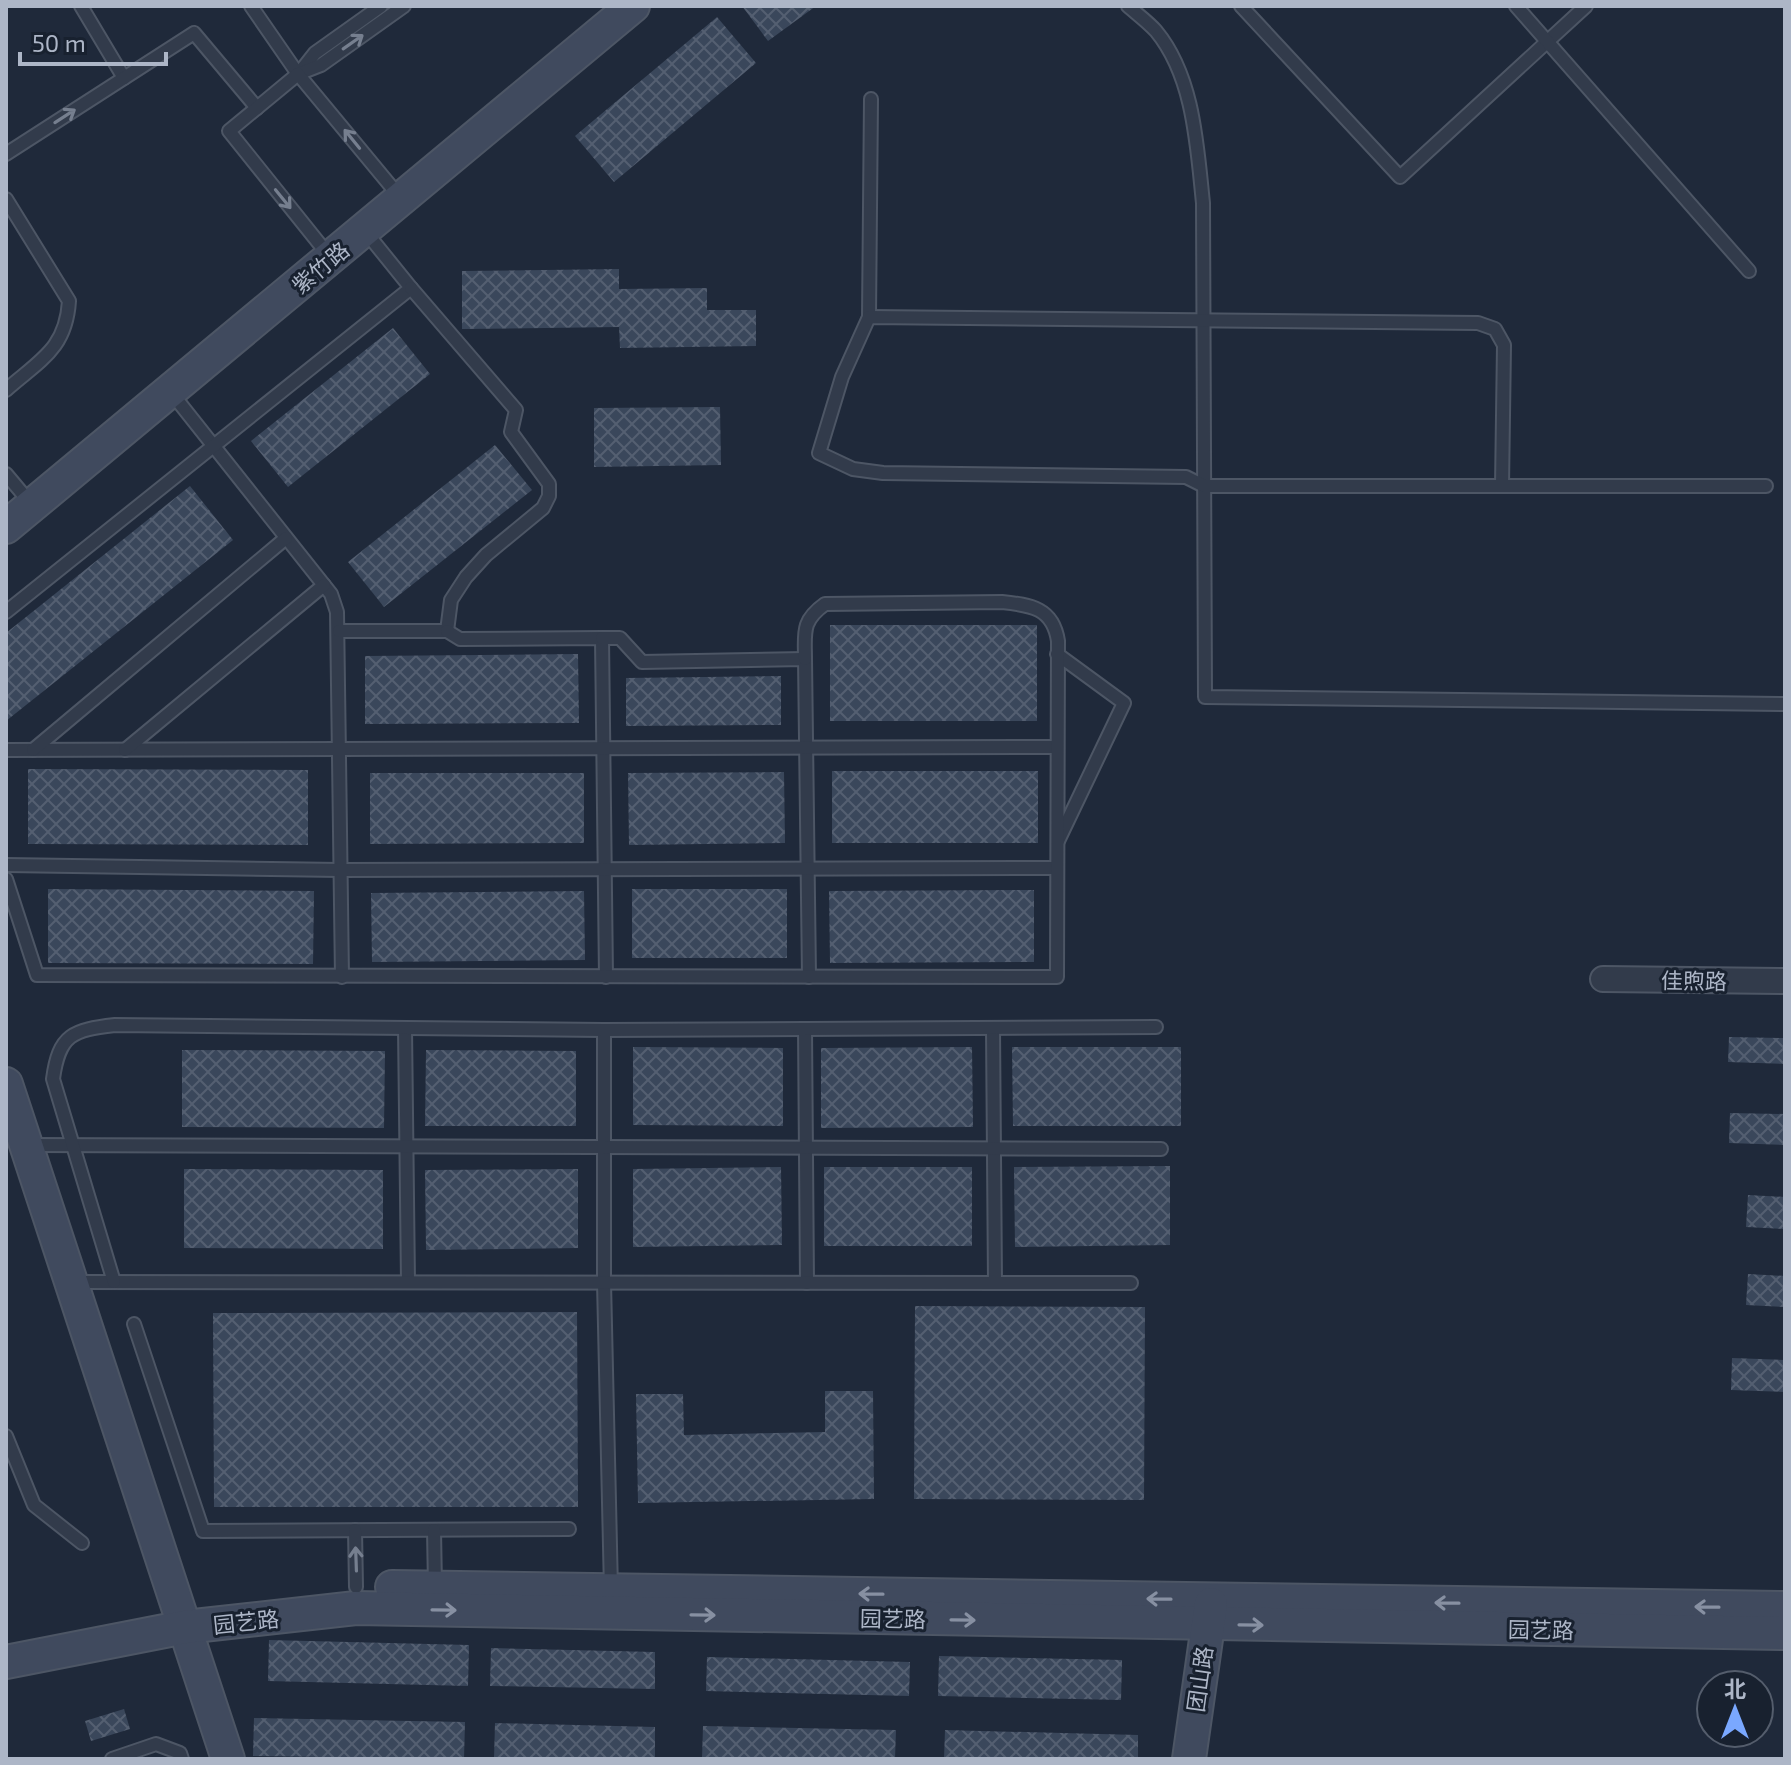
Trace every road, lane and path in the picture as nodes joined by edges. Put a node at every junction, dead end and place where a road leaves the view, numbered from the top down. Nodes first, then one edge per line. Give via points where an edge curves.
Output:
1 (81, 6) edge
2 (251, 6) edge
3 (381, 6) edge
4 (404, 6) edge
5 (633, 6) edge
6 (1128, 6) edge
7 (1241, 6) edge
8 (1516, 6) edge
9 (1586, 6) edge
10 (1548, 41) junction
11 (298, 74) junction
12 (124, 78) junction
13 (871, 99) dead end
14 (257, 108) junction
15 (6, 154) edge
16 (6, 199) edge
17 (401, 199) junction
18 (364, 230) junction
19 (331, 257) junction
20 (1749, 271) dead end
21 (411, 288) junction
22 (869, 317) junction
23 (1203, 319) junction
24 (6, 390) edge
25 (170, 391) junction
26 (212, 446) junction
27 (6, 474) edge
28 (1204, 486) junction
29 (1502, 486) junction
30 (1766, 486) dead end
31 (32, 505) junction
32 (6, 527) edge
33 (286, 538) junction
34 (324, 585) junction
35 (6, 612) edge
36 (339, 631) junction
37 (447, 631) junction
38 (602, 638) junction
39 (1057, 654) junction
40 (805, 659) junction
41 (1785, 704) edge
42 (1057, 747) junction
43 (603, 749) junction
44 (807, 749) junction
45 (6, 750) edge
46 (33, 750) junction
47 (125, 750) junction
48 (340, 751) junction
49 (1057, 844) junction
50 (6, 865) edge
51 (1057, 868) junction
52 (605, 869) junction
53 (808, 869) junction
54 (340, 870) junction
55 (6, 879) edge
56 (342, 977) junction
57 (606, 977) junction
58 (809, 977) junction
59 (1603, 979) dead end
60 (1785, 981) edge
61 (1156, 1027) dead end
62 (405, 1028) junction
63 (993, 1028) junction
64 (805, 1029) junction
65 (604, 1030) junction
66 (6, 1084) edge
67 (26, 1145) junction
68 (73, 1145) junction
69 (407, 1147) junction
70 (604, 1149) junction
71 (806, 1149) junction
72 (995, 1149) junction
73 (1161, 1149) dead end
74 (71, 1282) junction
75 (114, 1282) junction
76 (408, 1282) junction
77 (604, 1282) junction
78 (807, 1283) junction
79 (995, 1283) junction
80 (1131, 1283) dead end
81 (134, 1324) dead end
82 (6, 1436) edge
83 (569, 1529) dead end
84 (355, 1530) junction
85 (434, 1530) junction
86 (82, 1543) dead end
87 (356, 1587) junction
88 (435, 1587) junction
89 (611, 1590) junction
90 (1785, 1608) edge
91 (1210, 1612) junction
92 (182, 1617) junction
93 (1785, 1633) edge
94 (6, 1641) edge
95 (6, 1662) edge
96 (112, 1759) edge
97 (182, 1759) edge
98 (228, 1759) edge
99 (1189, 1759) edge

1 - 12 lane
2 - 11 lane
3 - 11 lane via 315,53
11 -> 4 lane via 321,65
5 - 17 street, 紫竹路
6 - 23 lane via 1156,31 1180,74 1195,133 1203,203
7 - 10 lane via 1400,177
8 - 10 lane
9 - 10 lane
10 - 20 lane
11 - 14 lane
17 -> 11 lane
12 - 14 lane via 194,33
15 -> 12 lane
13 - 22 lane
14 -> 19 lane via 229,131
16 - 24 lane via 69,301 60,342
17 - 18 street, 紫竹路
18 - 19 street, 紫竹路
18 - 21 lane
19 - 25 street, 紫竹路
21 - 26 lane
21 - 37 lane via 516,410 511,432 549,484 543,508 466,577 451,600
22 - 23 lane
22 - 28 lane via 842,377 819,453 853,469 883,473 1186,477
23 - 28 lane
23 - 29 lane via 1478,323 1495,329 1504,345
25 - 26 lane
25 - 31 street, 紫竹路
26 - 33 lane
26 - 35 lane
27 - 31 lane
28 - 29 lane
28 - 41 lane via 1205,697
29 - 30 lane
31 - 32 street, 紫竹路
33 - 34 lane
33 - 46 lane
34 - 36 lane
34 - 47 lane
36 - 37 lane
36 - 48 lane
37 - 38 lane via 460,639
38 - 40 lane via 620,638 642,662
38 - 43 lane
39 - 40 lane via 1055,625 1025,605 825,604 805,626
39 - 42 lane
39 - 49 lane via 1124,703
40 - 44 lane
42 - 44 lane
42 - 49 lane
43 - 44 lane
43 - 48 lane
43 - 52 lane
44 - 53 lane
45 - 46 lane
46 - 47 lane
47 - 48 lane
48 - 54 lane
49 - 51 lane
50 - 54 lane
51 - 53 lane
51 - 58 lane via 1057,977
52 - 53 lane
52 - 54 lane
52 - 57 lane
53 - 58 lane
54 - 56 lane
55 - 56 lane via 37,975
56 - 57 lane
57 - 58 lane
59 - 60 street, 佳煦路
61 - 63 lane
62 - 65 lane
62 - 68 lane via 86,1028 66,1037 53,1079
62 - 69 lane
63 - 64 lane
63 - 72 lane
64 - 65 lane
64 - 71 lane
65 - 70 lane
66 - 67 street
67 - 68 lane
67 - 74 street
68 - 69 lane
68 - 75 lane
69 - 70 lane
69 - 76 lane
70 - 71 lane
70 - 77 lane
71 - 72 lane
71 - 78 lane
72 - 73 lane
72 - 79 lane
74 - 75 lane
74 - 92 street
75 - 76 lane
76 - 77 lane
77 - 78 lane
77 - 89 lane
78 - 79 lane
79 - 80 lane
81 - 84 lane via 203,1531
82 - 86 lane via 34,1505
83 - 85 lane
84 - 85 lane
87 -> 84 lane
85 - 88 lane
87 - 88 street, 园艺路
87 - 92 street, 园艺路
88 - 89 street, 园艺路
91 -> 89 street, 园艺路
90 -> 91 street, 园艺路
92 -> 91 street, 园艺路 via 356,1608
91 -> 93 street, 园艺路
91 - 99 street, 团山路
92 - 94 street, 园艺路
92 - 95 street, 园艺路
92 - 98 street
96 - 97 lane via 156,1744 180,1753

